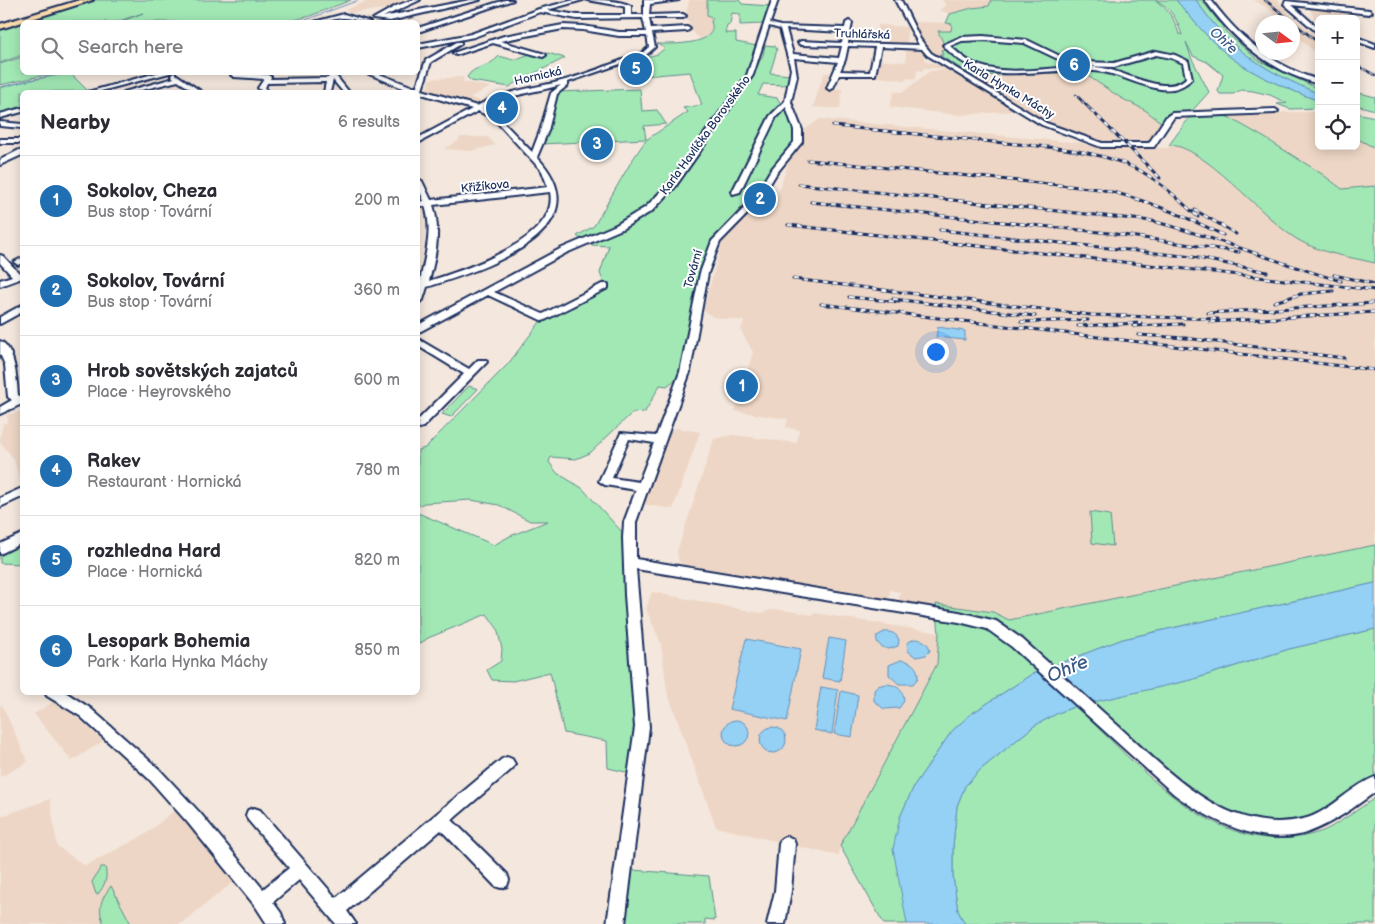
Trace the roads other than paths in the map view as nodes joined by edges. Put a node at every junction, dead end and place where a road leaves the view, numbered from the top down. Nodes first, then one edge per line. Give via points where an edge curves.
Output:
1 (89, 0) edge
2 (417, 0) edge
3 (478, 0) edge
4 (510, 0) edge
5 (580, 0) edge
6 (590, 0) edge
7 (676, 0) edge
8 (775, 0) edge
9 (898, 0) edge
10 (1208, 0) edge
11 (1328, 0) edge
12 (638, 1) dead end
13 (648, 1) edge
14 (1284, 1) edge
15 (1304, 2) edge
16 (630, 3) dead end
17 (622, 4) junction
18 (670, 7) dead end
19 (1330, 7) junction
20 (541, 10) junction
21 (417, 12) junction
22 (1368, 12) dead end
23 (423, 16) junction
24 (667, 16) junction
25 (684, 16) dead end
26 (577, 17) junction
27 (628, 17) junction
28 (646, 17) junction
29 (594, 18) junction
30 (20, 20) edge
31 (21, 20) edge
32 (326, 20) edge
33 (366, 20) edge
34 (374, 20) edge
35 (386, 20) edge
36 (408, 20) edge
37 (435, 20) dead end
38 (669, 23) dead end
39 (767, 24) junction
40 (1315, 25) edge
41 (0, 27) edge
42 (566, 27) junction
43 (781, 27) junction
44 (583, 28) junction
45 (687, 28) dead end
46 (420, 29) edge
47 (649, 33) junction
48 (472, 36) junction
49 (1360, 40) edge
50 (493, 41) junction
51 (950, 42) joint
52 (801, 43) dead end
53 (846, 45) junction
54 (420, 46) edge
55 (878, 46) junction
56 (1375, 46) edge
57 (922, 47) junction
58 (456, 53) dead end
59 (543, 55) dead end
60 (792, 56) junction
61 (842, 60) junction
62 (838, 74) junction
63 (159, 75) edge
64 (173, 75) edge
65 (234, 75) edge
66 (334, 75) edge
67 (375, 75) edge
68 (268, 77) edge
69 (576, 78) junction
70 (178, 79) junction
71 (1315, 80) edge
72 (152, 86) junction
73 (830, 88) dead end
74 (107, 90) edge
75 (135, 90) edge
76 (157, 90) edge
77 (196, 90) edge
78 (264, 90) edge
79 (328, 90) edge
80 (345, 90) edge
81 (414, 90) edge
82 (418, 90) edge
83 (420, 92) edge
84 (788, 102) junction
85 (477, 108) junction
86 (20, 111) edge
87 (1275, 111) dead end
88 (0, 116) edge
89 (0, 124) edge
90 (20, 128) edge
91 (20, 128) edge
92 (0, 130) edge
93 (420, 140) edge
94 (0, 141) edge
95 (20, 141) edge
96 (20, 153) edge
97 (533, 158) junction
98 (0, 163) edge
99 (420, 185) edge
100 (554, 189) junction
101 (736, 192) dead end
102 (429, 203) junction
103 (420, 204) edge
104 (0, 258) edge
105 (20, 276) edge
106 (0, 283) edge
107 (605, 286) dead end
108 (420, 287) edge
109 (488, 292) junction
110 (20, 309) edge
111 (0, 321) edge
112 (420, 328) edge
113 (420, 343) edge
114 (0, 344) edge
115 (482, 362) dead end
116 (11, 372) junction
117 (470, 374) junction
118 (0, 375) edge
119 (20, 401) edge
120 (1, 410) edge
121 (420, 424) edge
122 (660, 440) junction
123 (643, 487) junction
124 (20, 493) edge
125 (0, 502) edge
126 (20, 539) edge
127 (0, 550) edge
128 (630, 563) junction
129 (57, 695) edge
130 (508, 764) dead end
131 (1375, 784) edge
132 (254, 815) dead end
133 (441, 820) junction
134 (787, 844) dead end
135 (300, 869) junction
136 (501, 880) dead end
137 (262, 901) junction
138 (335, 910) junction
139 (276, 924) edge
140 (347, 924) edge
141 (616, 924) edge
142 (776, 924) edge

1 - 31 main road
2 - 34 street via 398,6
3 - 21 street
4 - 46 street
5 - 20 street
6 - 17 street
7 - 13 street
8 - 39 street, Karla Havlíčka Borovského
9 - 57 street, Karla Hynka Máchy
10 - 71 street via 1220,18 1259,56
11 - 19 street
12 - 13 street
13 - 28 street, Hornická
14 - 15 street
14 - 40 street
15 - 19 street
16 - 17 street
17 - 27 street via 628,6
18 - 24 street
19 - 22 street
20 - 26 street
20 - 48 street
21 - 23 street
21 - 35 street
23 - 36 street
23 - 37 street
24 - 25 street
24 - 28 street
24 - 38 street
26 - 29 street
26 - 42 street
27 - 28 street
27 - 29 street
28 - 47 street, Hornická
29 - 44 street
30 - 41 main road
32 - 33 street via 344,16
39 - 43 street
39 - 109 street, Karla Havlíčka Borovského via 750,75 672,185 649,209
42 - 44 street
42 - 50 street
43 - 53 street via 848,27
43 - 60 street
44 - 47 street via 619,34
45 - 47 street
47 - 69 street, Hornická via 652,48 644,54
48 - 54 street
48 - 82 street via 428,61
49 - 56 street
50 - 58 street
50 - 59 street
51 - 51 street via 946,44 970,64 1000,70 1102,70 1158,86 1185,84 1189,78 1186,62 1160,53 1114,65 1090,65 1062,59 1017,39 977,38
52 - 53 street, Truhlářská
53 - 55 street, Truhlářská
53 - 61 street
55 - 57 street, Truhlářská
55 - 62 street via 873,74
57 - 87 street, Karla Hynka Máchy via 1021,112 1053,128 1101,145 1151,145 1172,115
60 - 61 street
60 - 84 street via 794,76
61 - 62 street
62 - 73 street
63 - 74 street
64 - 70 street
65 - 68 street
66 - 68 street
66 - 79 street
66 - 80 street
67 - 81 street
68 - 78 street via 261,88
69 - 85 street, Hornická via 512,93
69 - 97 street via 554,93
70 - 72 street
70 - 77 street
72 - 75 street
72 - 76 street
83 - 85 street
84 - 101 street via 773,116
84 - 122 street, Tovární via 798,130 798,142 756,200 716,241 704,273 685,372
85 - 93 street, Hornická
85 - 97 street via 496,118
86 - 88 street
89 - 90 street
91 - 92 street
94 - 95 street
96 - 98 street
97 - 100 street via 550,178
99 - 102 street
100 - 102 street, Křižíkova
100 - 108 street via 556,196 552,211 534,236 482,266
102 - 103 street, Křižíkova
102 - 108 street via 434,224 431,258
104 - 105 street
105 - 106 street
107 - 109 street via 543,318
109 - 112 street, Karla Havlíčka Borovského
110 - 111 street
113 - 117 street
114 - 116 street
115 - 117 street
116 - 118 street
116 - 119 street via 13,397
117 - 121 street
119 - 120 street
122 - 123 street, Tovární
122 - 123 street via 625,435 605,481
123 - 128 street, Tovární via 630,522
124 - 125 street
126 - 127 street
128 - 131 street via 959,617 991,626 1017,643 1189,798 1226,819 1266,828 1298,828 1313,823
128 - 141 street, Tovární via 642,727
129 - 137 street via 85,712 154,774 188,810
130 - 133 street
132 - 135 street
133 - 136 street
133 - 138 street
134 - 142 street
135 - 137 street
135 - 138 street
137 - 139 street
138 - 140 street

